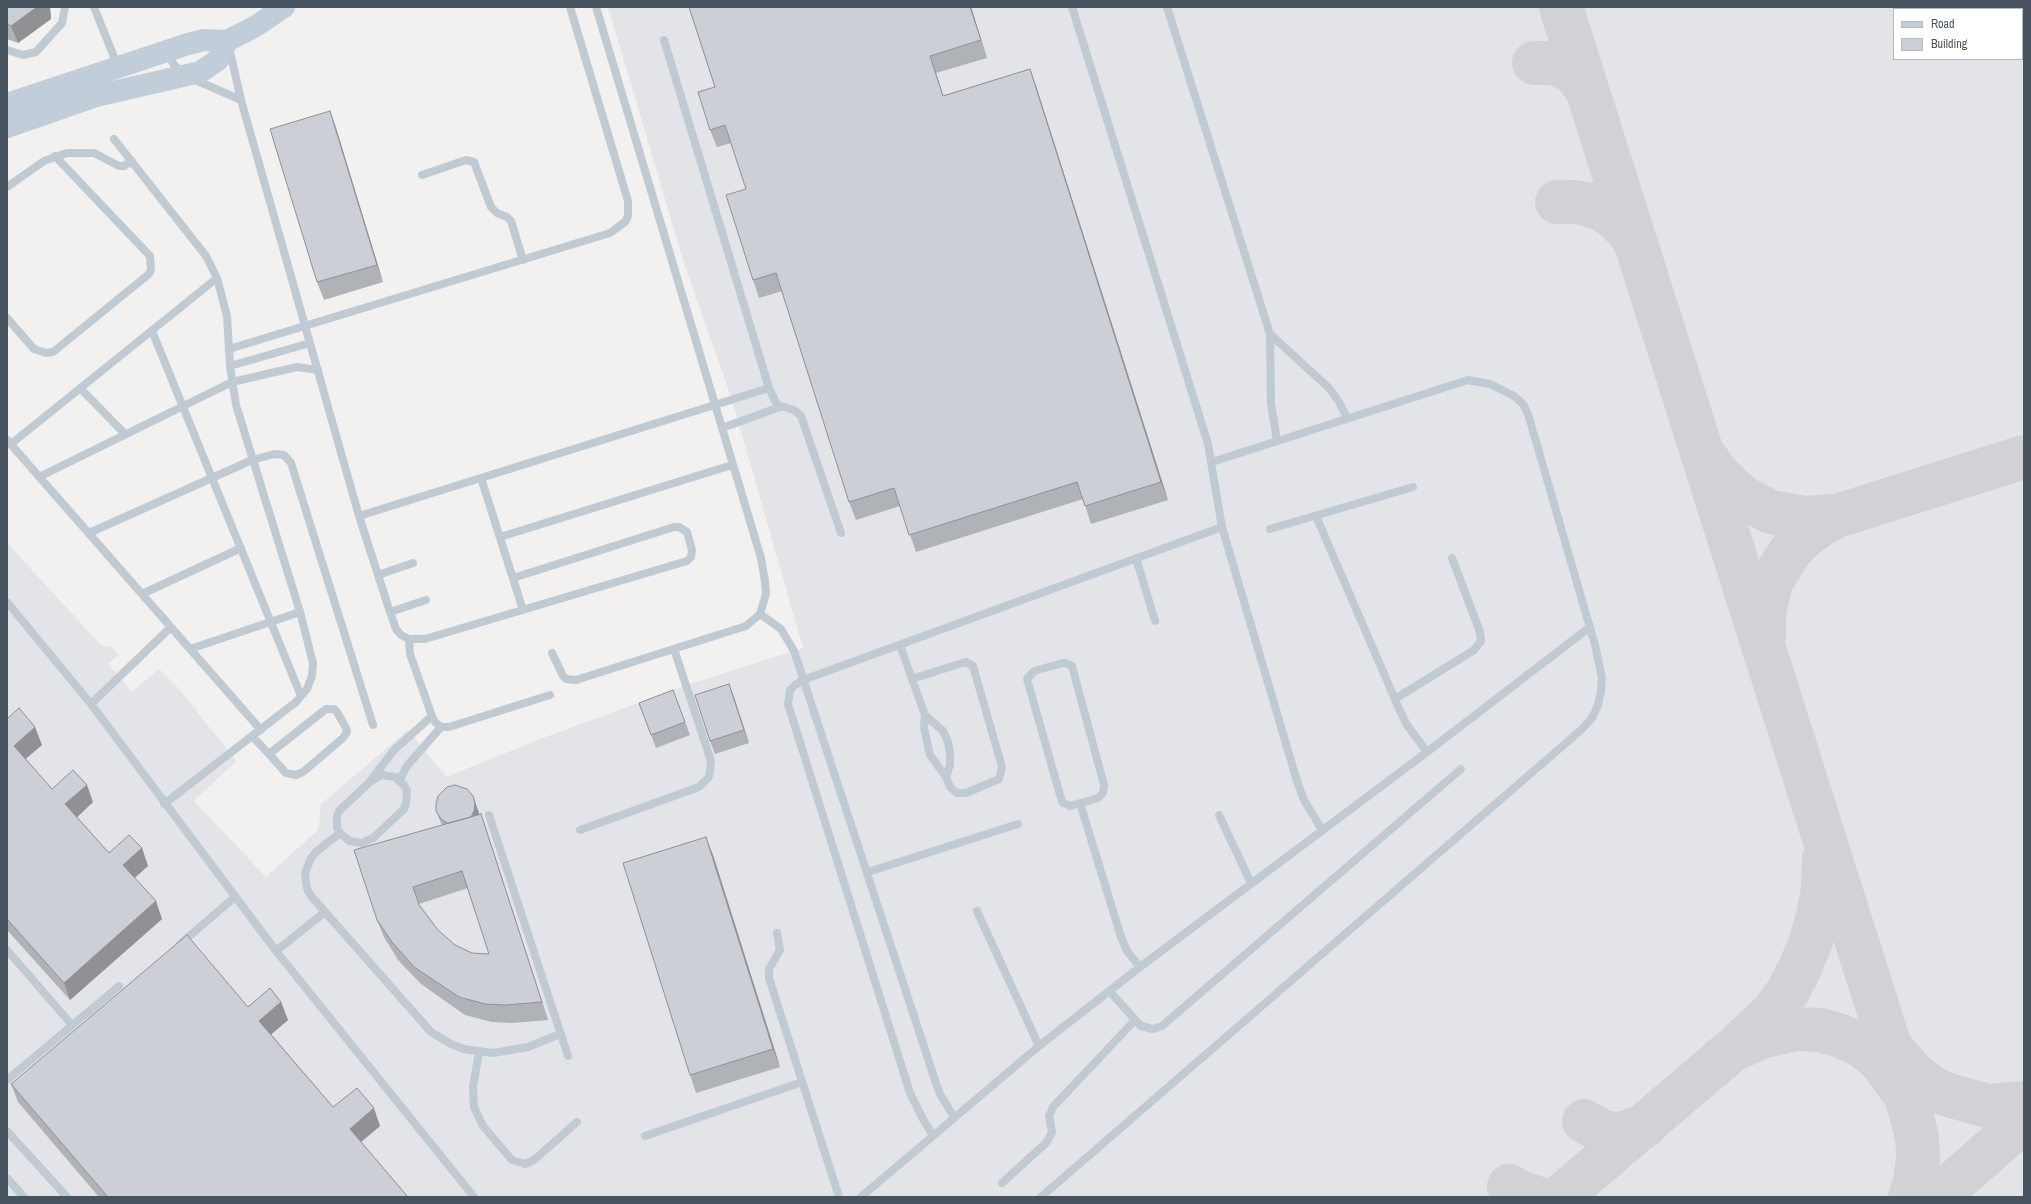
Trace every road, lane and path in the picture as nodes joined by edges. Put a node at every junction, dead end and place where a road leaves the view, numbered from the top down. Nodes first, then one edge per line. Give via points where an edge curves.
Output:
1 (65, 7) edge
2 (94, 7) edge
3 (284, 7) edge
4 (570, 7) edge
5 (596, 7) edge
6 (1072, 7) edge
7 (1167, 7) edge
8 (664, 40) dead end
9 (228, 41) junction
10 (7, 50) edge
11 (166, 52) junction
12 (118, 68) junction
13 (188, 76) junction
14 (241, 100) junction
15 (7, 104) edge
16 (7, 127) edge
17 (114, 139) dead end
18 (55, 156) junction
19 (132, 161) junction
20 (422, 174) dead end
21 (7, 187) edge
22 (523, 260) junction
23 (217, 278) junction
24 (7, 318) edge
25 (306, 327) junction
26 (152, 331) junction
27 (1270, 334) junction
28 (310, 343) junction
29 (229, 349) junction
30 (230, 366) junction
31 (318, 370) junction
32 (232, 382) junction
33 (80, 388) junction
34 (769, 388) junction
35 (182, 405) junction
36 (716, 405) junction
37 (780, 407) junction
38 (1347, 418) junction
39 (722, 428) junction
40 (125, 434) junction
41 (1277, 441) junction
42 (9, 442) edge
43 (252, 460) junction
44 (1212, 462) junction
45 (732, 465) junction
46 (39, 477) junction
47 (212, 478) junction
48 (481, 478) junction
49 (1413, 487) dead end
50 (359, 516) junction
51 (1316, 516) junction
52 (1222, 527) junction
53 (1270, 529) dead end
54 (89, 533) junction
55 (841, 533) dead end
56 (500, 537) junction
57 (241, 548) junction
58 (1136, 558) junction
59 (1452, 558) dead end
60 (413, 563) dead end
61 (378, 575) junction
62 (513, 578) junction
63 (142, 594) junction
64 (426, 600) dead end
65 (7, 602) edge
66 (523, 610) junction
67 (300, 612) junction
68 (390, 612) junction
69 (760, 614) junction
70 (1155, 621) dead end
71 (271, 622) junction
72 (171, 627) junction
73 (1590, 627) junction
74 (409, 639) junction
75 (900, 645) junction
76 (190, 649) junction
77 (674, 649) junction
78 (552, 652) dead end
79 (912, 679) junction
80 (804, 680) junction
81 (301, 696) junction
82 (550, 696) dead end
83 (1395, 699) junction
84 (91, 704) junction
85 (925, 715) junction
86 (432, 716) junction
87 (373, 725) dead end
88 (441, 727) junction
89 (261, 730) junction
90 (252, 736) junction
91 (1427, 752) junction
92 (269, 754) junction
93 (1461, 770) dead end
94 (946, 777) junction
95 (400, 780) junction
96 (371, 781) junction
97 (1080, 803) junction
98 (164, 804) junction
99 (489, 815) dead end
100 (1219, 815) dead end
101 (1018, 824) dead end
102 (580, 830) dead end
103 (1322, 830) junction
104 (340, 833) junction
105 (868, 872) junction
106 (1251, 884) junction
107 (235, 897) junction
108 (977, 911) dead end
109 (325, 912) junction
110 (777, 933) dead end
111 (7, 950) edge
112 (172, 951) edge
113 (276, 951) junction
114 (1140, 967) junction
115 (119, 986) dead end
116 (1109, 991) junction
117 (1135, 1020) junction
118 (72, 1025) junction
119 (560, 1034) junction
120 (1040, 1046) junction
121 (479, 1052) junction
122 (568, 1056) dead end
123 (7, 1080) edge
124 (802, 1082) junction
125 (954, 1117) junction
126 (577, 1122) dead end
127 (7, 1131) edge
128 (933, 1135) junction
129 (645, 1136) dead end
130 (7, 1178) edge
131 (1002, 1183) dead end
132 (24, 1197) edge
133 (67, 1197) edge
134 (474, 1197) edge
135 (839, 1197) edge
136 (861, 1197) edge
137 (1041, 1197) edge

1 - 10 lane via 62,23 36,52 23,55
2 - 12 lane
3 - 9 street
4 - 22 lane via 628,201 628,216 625,222 610,233
5 - 36 lane
6 - 44 lane
7 - 27 lane
8 - 34 lane
9 - 11 street via 204,40
9 - 13 street via 218,60 210,67
9 - 14 lane
11 - 12 street
11 - 13 lane via 174,65
12 - 15 street
13 - 14 lane
13 - 16 street via 96,96
14 - 25 lane
17 - 19 lane
18 - 19 lane via 86,152 119,166
18 - 21 lane
18 - 24 lane via 150,256 151,270 54,352 46,354 34,349
19 - 23 lane via 206,256
20 - 22 lane via 466,160 474,162 491,207 511,222
22 - 25 lane
23 - 26 lane
23 - 29 lane via 225,303
25 - 28 lane
25 - 29 lane
26 - 33 lane
26 - 35 lane
27 - 38 lane via 1329,388
27 - 41 lane via 1271,402
28 - 30 lane
28 - 31 lane
29 - 30 lane
30 - 32 lane
31 - 32 lane via 297,367
31 - 50 lane
32 - 35 lane
32 - 43 lane via 236,406
33 - 40 lane
33 - 42 lane
34 - 36 lane
34 - 37 lane via 774,401
35 - 40 lane
35 - 47 lane
36 - 39 lane
36 - 48 lane
37 - 39 lane
37 - 55 lane via 794,410 801,416
38 - 41 lane
38 - 73 lane via 1468,380 1490,384 1514,396 1523,404 1528,414
39 - 45 lane
40 - 46 lane
41 - 44 lane
42 - 46 lane
43 - 47 lane
43 - 67 lane
43 - 87 lane via 279,454 284,455 291,463
44 - 52 lane
45 - 56 lane
45 - 69 lane via 764,569 766,594
46 - 54 lane
47 - 54 lane
47 - 57 lane
48 - 50 lane
48 - 56 lane
49 - 51 lane
50 - 61 lane
51 - 53 lane
51 - 83 lane
52 - 58 lane
52 - 103 lane via 1297,781 1304,800
54 - 63 lane
56 - 62 lane
57 - 63 lane
57 - 71 lane
58 - 70 lane
58 - 75 lane
59 - 83 lane via 1480,632 1481,641 1474,650
60 - 61 lane
61 - 68 lane
62 - 66 lane
62 - 66 lane via 674,527 687,532 692,553 687,561
63 - 72 lane
64 - 68 lane
65 - 84 lane
66 - 74 lane via 425,639
67 - 71 lane
67 - 81 lane via 313,663 312,676
68 - 74 lane via 396,629
69 - 77 lane via 746,626
69 - 80 lane via 776,624 787,638
71 - 76 lane
71 - 81 lane
72 - 76 lane
72 - 84 lane
73 - 91 lane
73 - 137 lane via 1602,678 1602,691 1592,718 1581,730
74 - 86 lane via 410,654
75 - 79 lane
75 - 80 lane
76 - 89 lane
77 - 78 lane via 571,680 563,676
77 - 102 lane via 711,761 709,777 698,788
79 - 85 lane
79 - 94 lane via 962,663 970,664 975,669 1002,766 1001,775 996,781 961,793 953,790
80 - 105 lane
80 - 128 lane via 790,690 788,704 910,1093
81 - 89 lane
82 - 88 lane via 450,727
83 - 91 lane via 1407,725
84 - 98 lane
85 - 94 lane via 925,735 930,755
85 - 94 lane via 943,731 948,742 950,766
86 - 88 lane
86 - 96 lane via 394,750
88 - 95 lane via 406,766
89 - 90 lane
90 - 92 lane
90 - 98 lane
91 - 103 lane
92 - 92 lane via 286,773 300,774 343,738 346,728 334,709 326,709
93 - 117 lane via 1166,1024 1153,1029 1141,1026
95 - 96 lane via 382,775
95 - 104 lane via 407,791 404,809 373,838 355,843
96 - 104 lane via 339,810 336,822
97 - 97 lane via 1101,796 1104,785 1072,666 1066,663 1031,673 1028,682 1062,802 1070,806
97 - 114 lane via 1121,937 1127,951
98 - 107 lane
99 - 119 lane
100 - 106 lane
101 - 105 lane
103 - 106 lane
104 - 109 lane via 316,852 305,873 305,881 311,896
105 - 125 lane via 940,1094
106 - 114 lane
107 - 112 lane
107 - 113 lane
108 - 120 lane
109 - 113 lane
109 - 121 lane via 422,1024 451,1044
110 - 124 lane via 780,950 777,959 771,965 769,978
111 - 118 lane
113 - 134 lane
114 - 116 lane
115 - 118 lane
116 - 117 lane
116 - 120 lane
117 - 131 lane via 1052,1108 1052,1132 1047,1142
118 - 123 lane
119 - 121 lane via 508,1052
119 - 122 lane
120 - 125 lane
121 - 126 lane via 473,1086 474,1108 483,1126 512,1160 525,1164 534,1160
124 - 129 lane
124 - 135 lane
125 - 128 lane
127 - 133 lane
128 - 136 lane
130 - 132 lane

